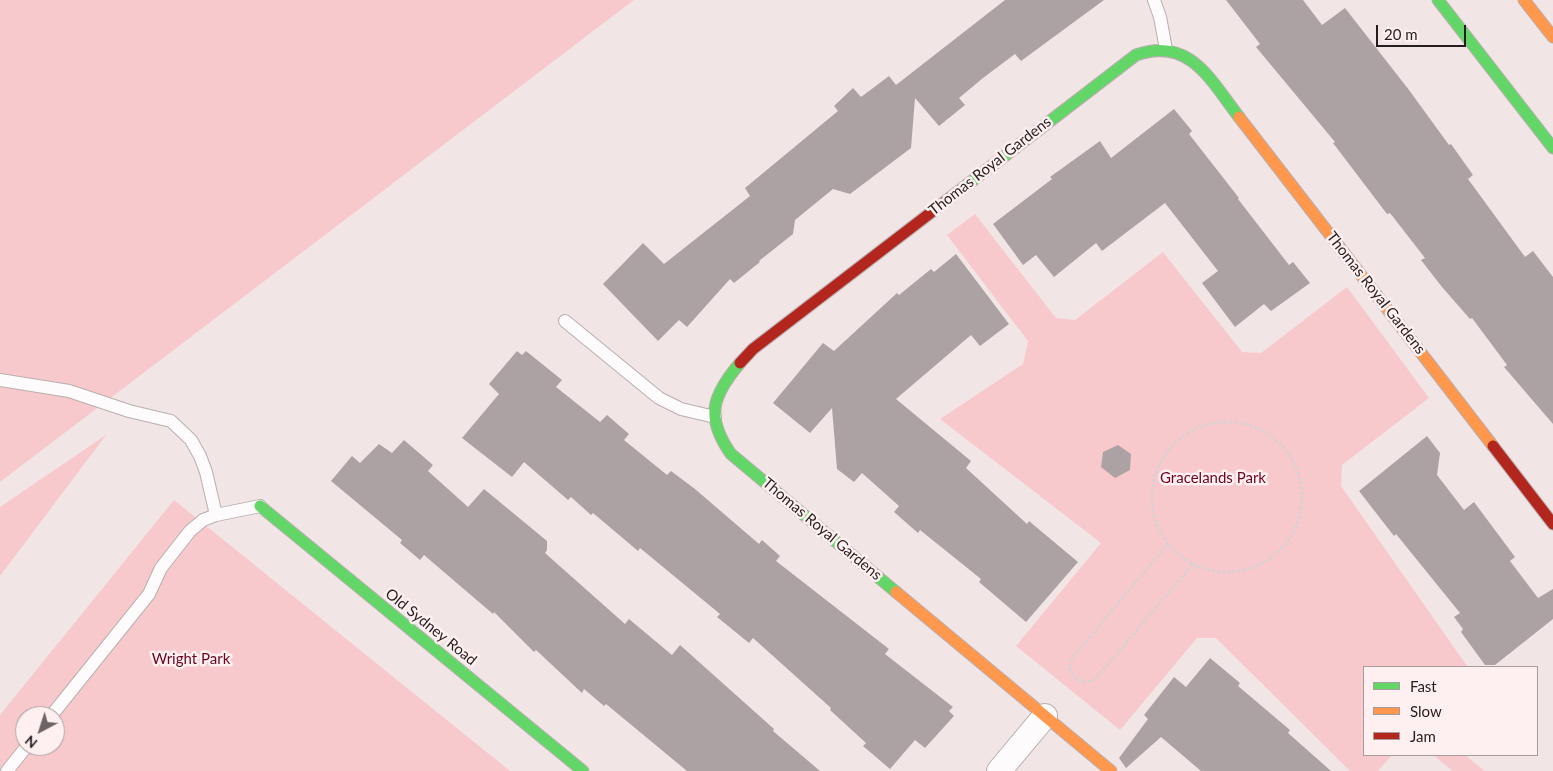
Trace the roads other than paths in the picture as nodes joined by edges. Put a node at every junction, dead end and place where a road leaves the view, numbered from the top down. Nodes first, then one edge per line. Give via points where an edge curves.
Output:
1 (1154, 0) edge
2 (1524, 0) edge
3 (1440, 1) edge
4 (1553, 37) edge
5 (1166, 49) junction
6 (1553, 148) edge
7 (566, 321) dead end
8 (0, 380) edge
9 (715, 417) junction
10 (260, 506) joint
11 (216, 514) junction
12 (1553, 524) edge
13 (59, 706) edge
14 (1045, 716) junction
15 (19, 756) edge
16 (7, 771) edge
17 (583, 771) edge
18 (999, 771) edge
19 (1111, 771) edge

1 - 5 lane
2 - 4 street
3 - 6 street
5 - 9 street, Thomas Royal Gardens via 1145,51 1130,58 758,344 722,384
5 - 12 street, Thomas Royal Gardens via 1180,52 1206,73
7 - 9 lane via 659,398 681,410
8 - 11 lane via 69,391 171,421 191,440 200,456
9 - 14 street, Thomas Royal Gardens via 719,435 731,454
10 - 11 lane
10 - 17 street, Old Sydney Road
11 - 13 lane via 190,531 161,568 148,594
14 - 18 street
14 - 19 street, Thomas Royal Gardens
15 - 16 lane

